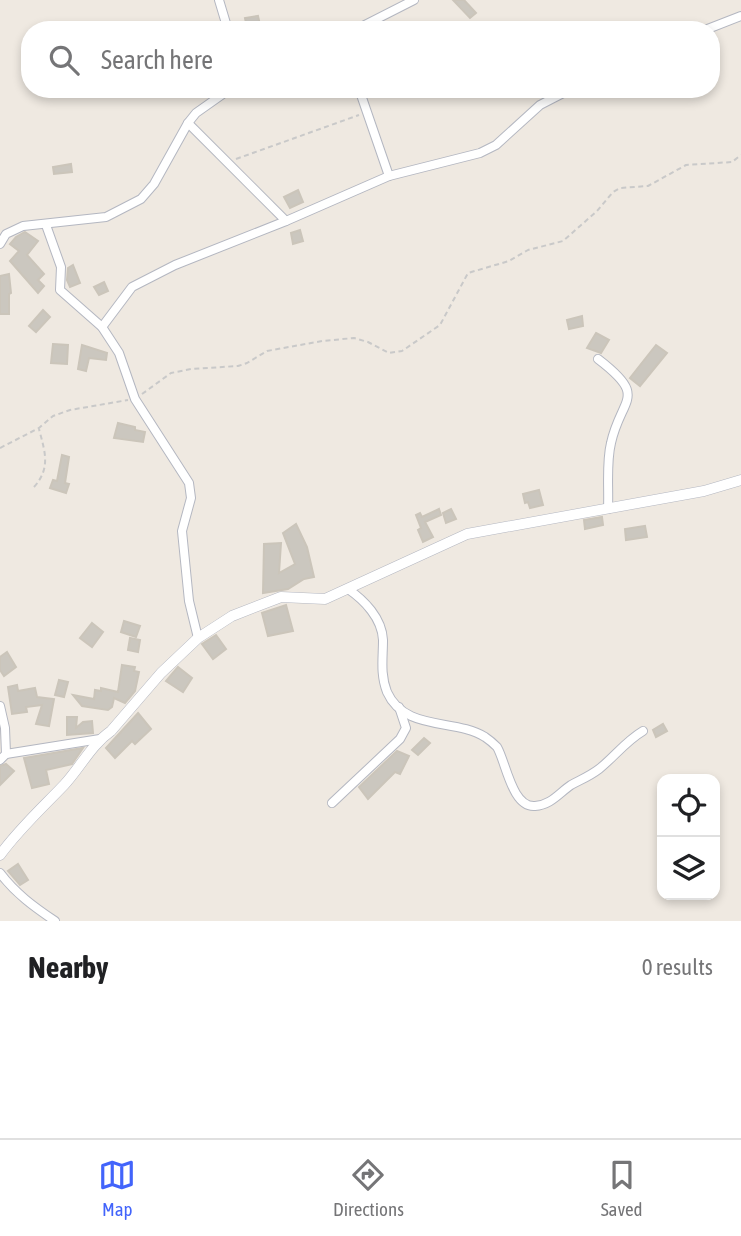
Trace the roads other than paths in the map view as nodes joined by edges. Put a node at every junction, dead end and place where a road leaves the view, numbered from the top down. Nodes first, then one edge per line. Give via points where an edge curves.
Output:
1 (219, 0) edge
2 (414, 0) edge
3 (741, 16) edge
4 (225, 21) edge
5 (373, 21) edge
6 (720, 24) edge
7 (217, 98) edge
8 (362, 98) edge
9 (554, 98) edge
10 (188, 123) junction
11 (389, 176) junction
12 (286, 221) junction
13 (46, 225) junction
14 (0, 244) edge
15 (102, 327) junction
16 (598, 359) dead end
17 (741, 480) edge
18 (608, 509) junction
19 (348, 589) junction
20 (198, 638) junction
21 (0, 706) edge
22 (399, 707) junction
23 (643, 731) dead end
24 (100, 739) junction
25 (3, 757) edge
26 (332, 803) dead end
27 (0, 855) edge
28 (0, 873) edge
29 (55, 921) edge

1 - 4 street
2 - 5 street
3 - 6 street
7 - 10 street
8 - 11 street
9 - 11 street via 480,153
10 - 12 street
10 - 13 street via 141,199 106,217
11 - 12 street
12 - 15 street via 132,287
13 - 14 street via 23,226 6,234
13 - 15 street via 61,267 60,290
15 - 20 street via 119,353 135,399 189,482 191,498 182,531
16 - 18 street via 617,373 629,397 611,443
17 - 18 street
18 - 19 street via 467,534
19 - 20 street via 325,598 281,597 232,616
19 - 22 street via 362,598 380,626 382,675
20 - 24 street
21 - 25 street via 5,728
22 - 23 street via 434,724 464,728 487,738 496,747 514,792 534,807 554,800 598,770
22 - 26 street via 406,728 400,739
24 - 25 street
24 - 27 street
28 - 29 street via 31,905

